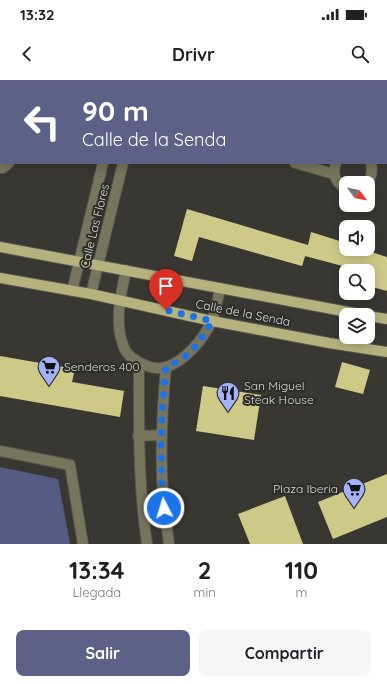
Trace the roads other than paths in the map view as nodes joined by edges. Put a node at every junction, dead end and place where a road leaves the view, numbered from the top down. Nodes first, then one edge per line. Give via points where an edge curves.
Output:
1 (103, 164) edge
2 (123, 164) edge
3 (299, 164) edge
4 (336, 164) edge
5 (371, 164) edge
6 (334, 174) junction
7 (371, 176) edge
8 (339, 183) edge
9 (0, 247) edge
10 (80, 262) junction
11 (98, 265) junction
12 (126, 270) junction
13 (0, 278) edge
14 (220, 288) junction
15 (72, 291) junction
16 (91, 294) junction
17 (119, 300) junction
18 (339, 310) edge
19 (375, 317) edge
20 (387, 319) edge
21 (212, 321) junction
22 (387, 352) edge
23 (139, 363) junction
24 (166, 367) junction
25 (161, 435) junction
26 (138, 436) junction
27 (0, 451) edge
28 (83, 544) edge
29 (147, 544) edge
30 (169, 544) edge

1 - 10 street, Calle Las Flores
2 - 11 street, Calle Las Flores
3 - 6 street
4 - 6 street
5 - 7 street
6 - 8 street
9 - 10 main road, Calle de la Senda
10 - 11 main road, Calle de la Senda
10 - 15 street, Calle Las Flores
11 - 12 main road, Calle de la Senda
11 - 16 street, Calle Las Flores
12 - 14 main road, Calle de la Senda
12 - 17 street
13 - 15 main road, Calle de la Senda
14 - 18 main road, Calle de la Senda
14 - 21 street
15 - 16 main road, Calle de la Senda
16 - 17 main road, Calle de la Senda
17 - 21 main road, Calle de la Senda
17 - 23 street via 118,328 123,346
19 - 20 main road
21 - 22 main road, Calle de la Senda
21 - 24 street via 194,348 182,359
23 - 24 street via 151,368
23 - 26 street
24 - 25 street
25 - 26 street
25 - 30 street via 163,496
26 - 29 street
27 - 28 street via 70,465

